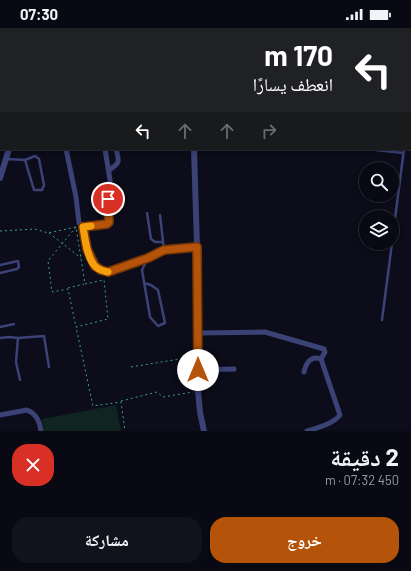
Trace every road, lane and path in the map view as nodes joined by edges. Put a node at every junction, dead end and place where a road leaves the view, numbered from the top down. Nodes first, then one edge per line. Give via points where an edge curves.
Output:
1 (9, 150) edge
2 (66, 150) edge
3 (105, 150) edge
4 (116, 150) edge
5 (194, 150) edge
6 (376, 150) edge
7 (404, 150) edge
8 (403, 153) junction
9 (6, 159) junction
10 (25, 160) junction
11 (110, 170) junction
12 (0, 178) edge
13 (396, 210) edge
14 (147, 212) dead end
15 (160, 214) dead end
16 (76, 227) junction
17 (83, 227) junction
18 (0, 232) edge
19 (48, 232) junction
20 (163, 242) junction
21 (62, 244) junction
22 (197, 247) junction
23 (164, 250) junction
24 (391, 250) edge
25 (81, 258) junction
26 (148, 258) junction
27 (0, 265) edge
28 (0, 273) edge
29 (144, 283) junction
30 (85, 284) junction
31 (68, 289) junction
32 (382, 320) dead end
33 (14, 324) dead end
34 (0, 327) edge
35 (76, 327) junction
36 (198, 333) junction
37 (0, 338) edge
38 (18, 338) junction
39 (198, 356) junction
40 (321, 359) junction
41 (49, 367) dead end
42 (131, 367) dead end
43 (234, 369) dead end
44 (198, 370) junction
45 (304, 372) dead end
46 (20, 380) dead end
47 (198, 392) junction
48 (121, 402) junction
49 (0, 415) edge
50 (322, 429) edge
51 (41, 431) edge
52 (125, 431) edge
53 (204, 431) edge
54 (307, 431) edge

1 - 9 street
2 - 17 street via 80,223
3 - 11 street
4 - 11 street via 119,160 117,166
5 - 22 street
6 - 8 lane
7 - 8 lane
8 - 13 lane
9 - 10 lane
9 - 12 street
10 - 10 lane via 35,156 39,159 44,185 42,190 34,190
11 - 17 street via 109,222
14 - 20 lane via 151,239
15 - 20 lane
16 - 19 path
16 - 21 path
16 - 25 path
17 - 26 lane via 87,249 95,266 101,270 108,272
18 - 19 path via 35,229
19 - 21 path
20 - 23 lane
21 - 25 path
21 - 31 path via 48,261 52,292
22 - 23 lane
22 - 36 street
23 - 26 lane
24 - 32 lane
25 - 30 path
26 - 29 lane via 142,270
27 - 28 lane via 19,263 19,268
29 - 29 lane via 158,290 165,323 163,325 158,326 150,317
30 - 31 path
30 - 35 path via 104,280 108,319
31 - 35 path
33 - 34 lane
35 - 48 path via 93,406
36 - 39 street
36 - 40 street via 265,332 324,349
37 - 38 lane
38 - 41 lane via 44,336
38 - 46 lane via 16,362
39 - 42 path
39 - 44 street
40 - 45 street via 312,358 306,363
40 - 50 street via 340,415
43 - 44 street
44 - 47 street
47 - 48 path via 163,397 157,392
47 - 53 street
48 - 52 path
49 - 51 street via 27,410 36,417
50 - 54 street

